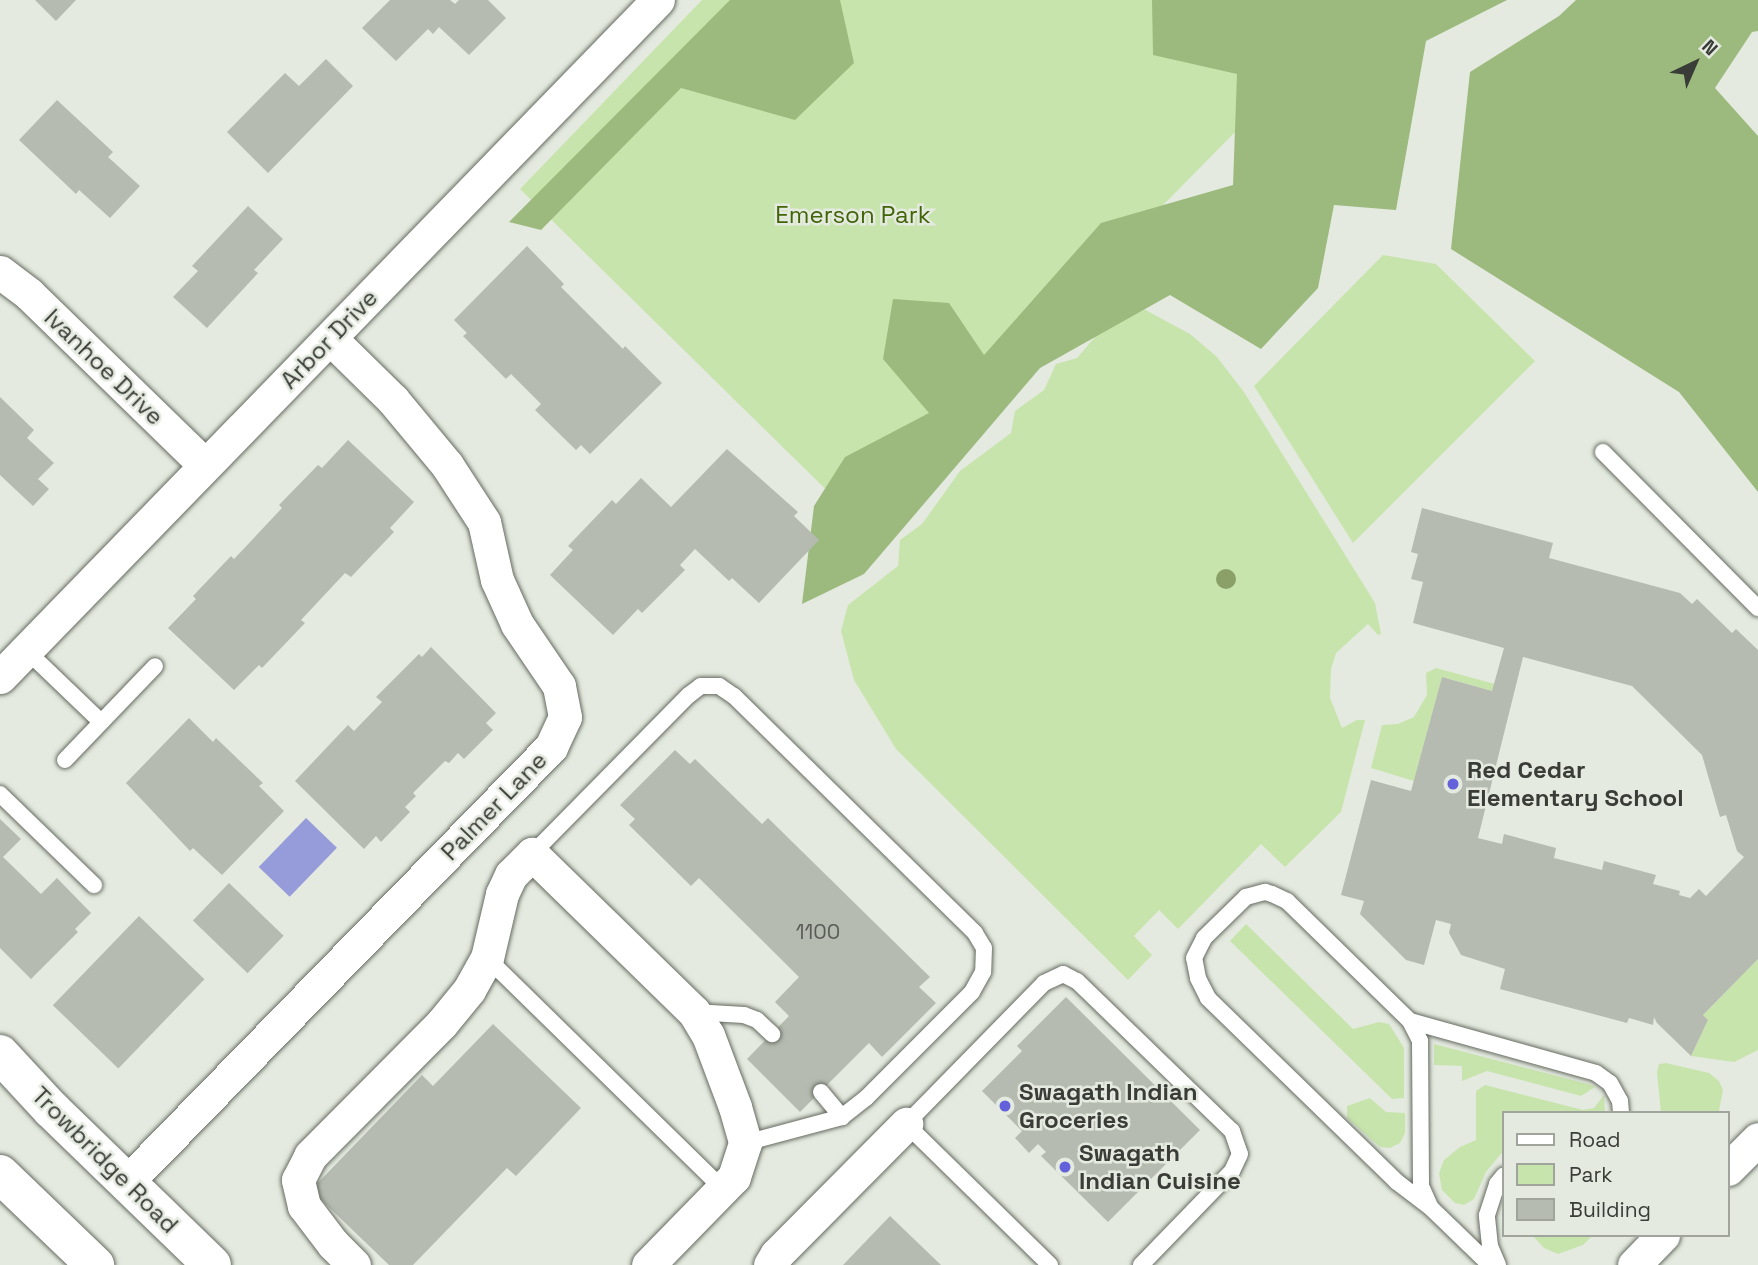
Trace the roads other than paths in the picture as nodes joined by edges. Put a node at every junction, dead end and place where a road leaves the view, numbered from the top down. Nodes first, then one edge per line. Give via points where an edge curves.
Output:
1 (658, 0) edge
2 (0, 272) edge
3 (330, 338) junction
4 (1603, 452) dead end
5 (205, 465) junction
6 (1758, 608) edge
7 (26, 650) junction
8 (155, 666) dead end
9 (0, 677) edge
10 (101, 722) junction
11 (65, 761) dead end
12 (0, 794) edge
13 (532, 854) junction
14 (94, 885) dead end
15 (486, 958) junction
16 (694, 1012) junction
17 (1410, 1021) junction
18 (772, 1034) dead end
19 (0, 1054) edge
20 (821, 1091) dead end
21 (1621, 1111) edge
22 (842, 1117) junction
23 (906, 1124) junction
24 (1758, 1139) edge
25 (745, 1143) junction
26 (1730, 1167) edge
27 (0, 1174) edge
28 (1502, 1178) edge
29 (126, 1183) junction
30 (723, 1189) junction
31 (1431, 1208) junction
32 (1661, 1237) edge
33 (93, 1263) edge
34 (212, 1265) edge
35 (354, 1265) edge
36 (648, 1265) edge
37 (770, 1265) edge
38 (1050, 1265) edge
39 (1141, 1265) edge
40 (1490, 1265) edge
41 (1498, 1265) edge
42 (1633, 1265) edge

1 - 3 street, Arbor Drive
2 - 5 street, Ivanhoe Drive via 29,294
3 - 5 street, Arbor Drive
3 - 29 street, Palmer Lane via 447,465 484,522 496,580 517,624 559,686 565,717 551,747
4 - 6 lane
5 - 7 street, Arbor Drive
7 - 9 street, Arbor Drive
7 - 10 lane
8 - 10 lane
10 - 11 lane
12 - 14 lane
13 - 15 street via 511,875 502,894
13 - 16 street
13 - 22 lane via 689,695 701,686 719,686 734,696 975,933 984,948 983,972 972,992
15 - 30 lane
15 - 35 street via 469,990 442,1023 310,1156 298,1180 304,1206
16 - 18 lane via 744,1016 757,1020
16 - 25 street via 708,1035
17 - 21 lane via 1596,1073 1610,1083
17 - 31 lane via 1420,1041 1421,1186
17 - 31 lane via 1287,901 1272,894 1245,897 1205,938 1194,958 1208,998 1397,1182
19 - 29 street, Trowbridge Road
20 - 22 lane
22 - 25 lane
23 - 37 street
23 - 38 lane
23 - 39 lane via 1044,983 1063,974 1077,981 1231,1131 1240,1154 1232,1171
24 - 26 street
25 - 30 street via 734,1177
27 - 33 street
28 - 41 lane via 1487,1215 1490,1246
29 - 34 street, Trowbridge Road
30 - 36 street
31 - 40 lane
32 - 42 street

